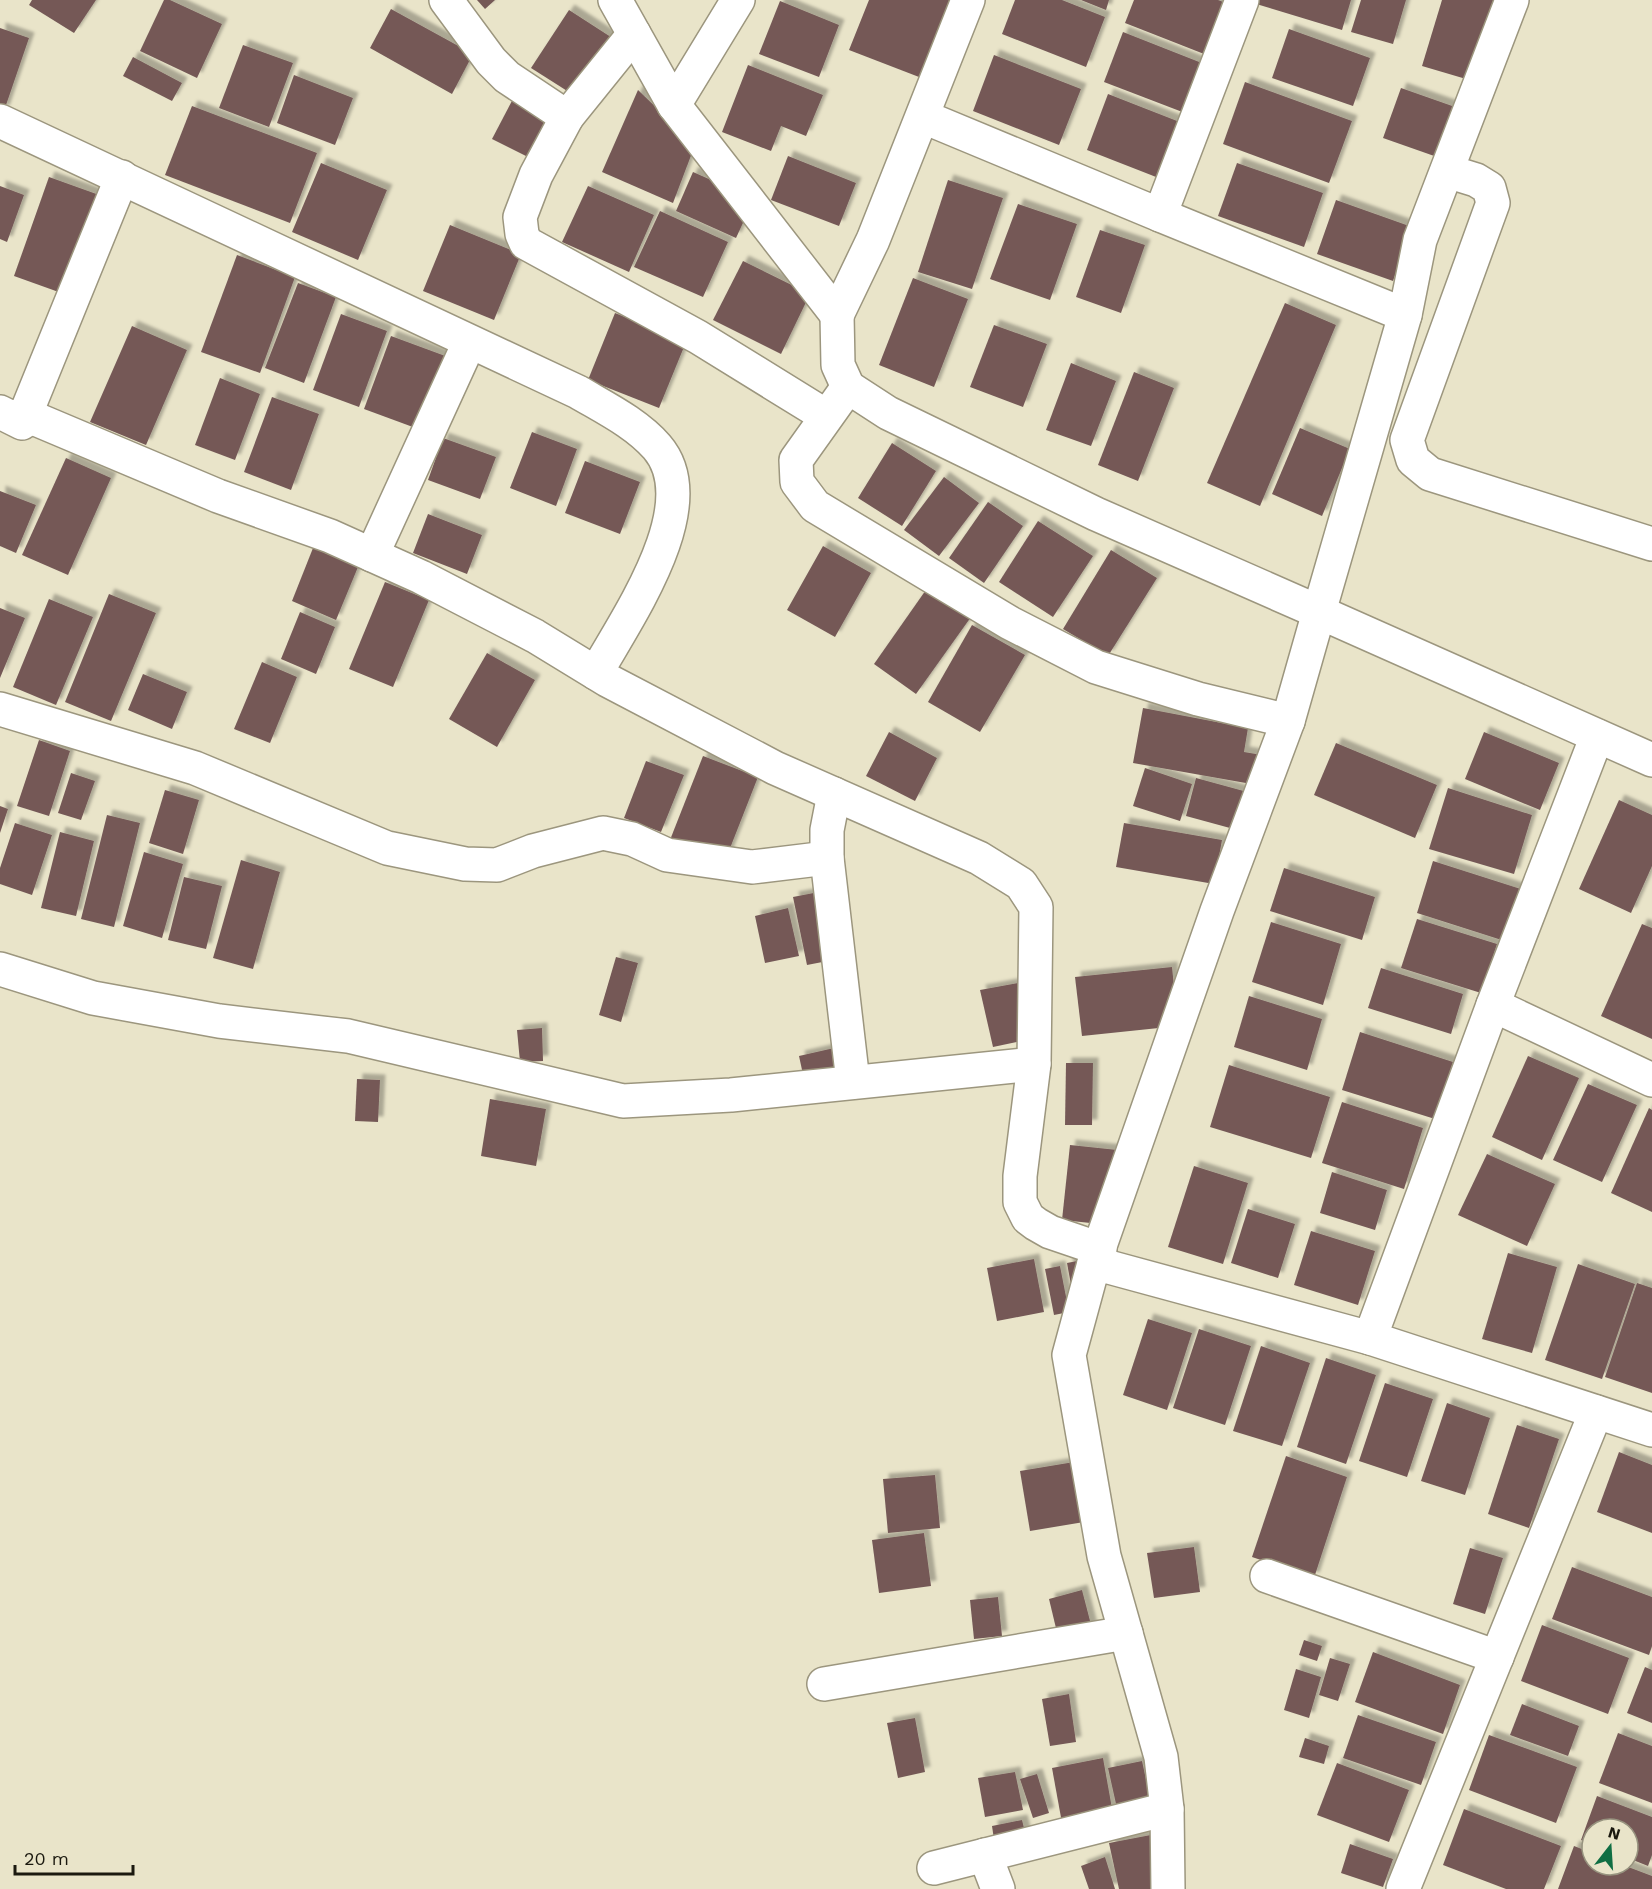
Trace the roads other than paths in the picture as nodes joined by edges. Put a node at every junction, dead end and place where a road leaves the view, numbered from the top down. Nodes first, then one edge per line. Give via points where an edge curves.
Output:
1 (446, 0) edge
2 (615, 0) edge
3 (738, 0) edge
4 (968, 0) edge
5 (1242, 0) edge
6 (1512, 0) edge
7 (634, 34) junction
8 (674, 105) junction
9 (567, 117) junction
10 (924, 117) junction
11 (0, 121) edge
12 (1447, 171) junction
13 (122, 177) junction
14 (1160, 215) junction
15 (837, 315) junction
16 (1405, 315) junction
17 (469, 343) junction
18 (848, 387) junction
19 (13, 413) edge
20 (826, 416) junction
21 (1652, 544) edge
22 (372, 555) junction
23 (1318, 612) junction
24 (596, 673) junction
25 (0, 709) edge
26 (1288, 721) junction
27 (1597, 736) junction
28 (1652, 760) edge
29 (834, 794) junction
30 (827, 858) junction
31 (0, 969) edge
32 (1493, 1005) junction
33 (1034, 1064) junction
34 (1652, 1080) edge
35 (853, 1082) junction
36 (1097, 1256) junction
37 (1370, 1338) junction
38 (1596, 1412) junction
39 (1652, 1430) edge
40 (1267, 1576) dead end
41 (1126, 1633) junction
42 (1497, 1657) junction
43 (824, 1684) dead end
44 (1167, 1809) junction
45 (985, 1855) junction
46 (934, 1868) dead end
47 (998, 1889) edge
48 (1168, 1889) edge
49 (1404, 1889) edge

1 - 9 street via 507,77
2 - 7 street
3 - 8 street
4 - 10 street
5 - 14 street
6 - 12 street
7 - 8 street
7 - 9 street
8 - 15 street
9 - 20 street via 536,175 520,217 526,243 698,337
10 - 14 street
10 - 15 street
11 - 13 street
12 - 16 street via 1420,240
12 - 21 street via 1489,188 1493,203 1407,440 1413,460 1430,474
13 - 17 street
13 - 19 street
14 - 16 street
15 - 18 street via 838,365
16 - 23 street
17 - 22 street
17 - 24 street via 578,392 624,419 657,447 672,471 675,489 667,533 644,589
18 - 20 street
18 - 23 street via 888,413 1096,514
19 - 22 street
20 - 26 street via 796,460 797,482 815,506 1010,623 1096,667 1198,699
22 - 24 street via 535,636
23 - 26 street
23 - 27 street
24 - 29 street via 775,768
25 - 30 street via 195,768 387,848 465,864 497,865 603,833 632,839 667,855 752,867
26 - 36 street
27 - 28 street
27 - 32 street
29 - 30 street via 827,830
29 - 33 street via 979,858 1021,884 1036,907
30 - 35 street
31 - 35 street via 93,998 219,1021 348,1036 623,1101
32 - 34 street
32 - 37 street
33 - 35 street
33 - 36 street via 1020,1202 1036,1224
36 - 37 street
36 - 41 street via 1069,1355 1104,1556
37 - 38 street
38 - 39 street
38 - 42 street
40 - 42 street
41 - 43 street
41 - 44 street via 1161,1757
42 - 49 street
44 - 45 street
44 - 48 street
45 - 46 street
45 - 47 street

